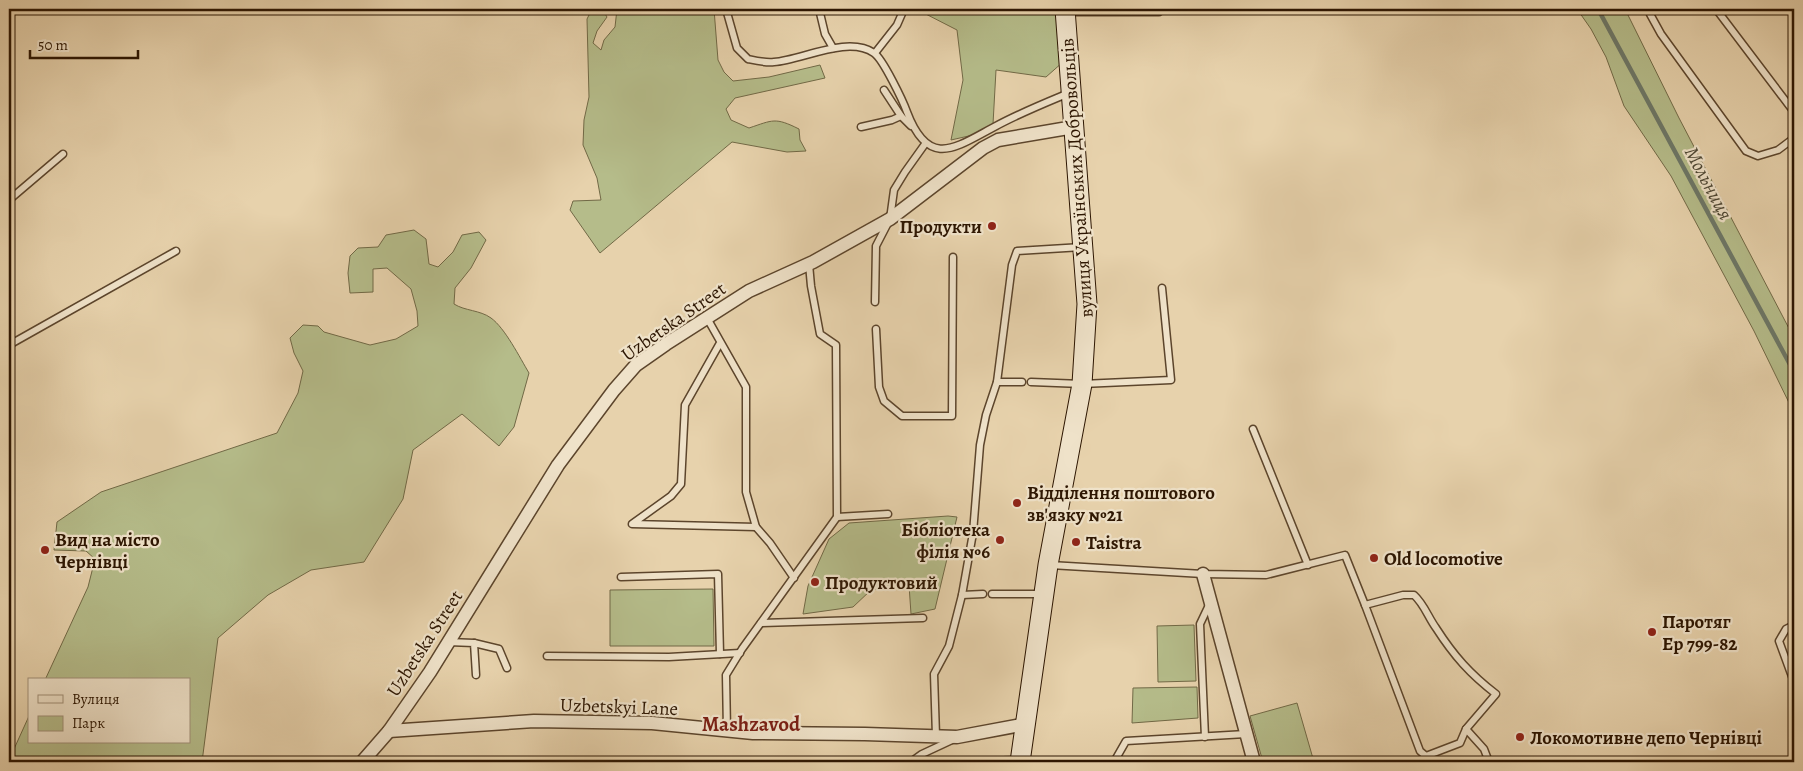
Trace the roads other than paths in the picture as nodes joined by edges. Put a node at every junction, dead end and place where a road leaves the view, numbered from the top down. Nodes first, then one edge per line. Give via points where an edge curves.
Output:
1 (726, 9) edge
2 (819, 9) edge
3 (904, 9) edge
4 (1159, 9) edge
5 (1652, 9) edge
6 (1716, 9) edge
7 (1065, 10) edge
8 (833, 48) junction
9 (875, 53) junction
10 (884, 90) dead end
11 (1070, 92) junction
12 (1794, 112) edge
13 (901, 116) junction
14 (861, 127) dead end
15 (913, 128) junction
16 (1074, 128) junction
17 (1794, 138) edge
18 (925, 144) junction
19 (63, 154) dead end
20 (9, 200) edge
21 (890, 219) junction
22 (1082, 246) junction
23 (176, 251) dead end
24 (953, 257) dead end
25 (809, 264) junction
26 (1162, 288) dead end
27 (875, 302) dead end
28 (707, 318) junction
29 (876, 329) dead end
30 (720, 343) junction
31 (9, 345) edge
32 (997, 382) junction
33 (1022, 382) dead end
34 (1031, 382) dead end
35 (1082, 384) junction
36 (1253, 429) dead end
37 (888, 514) dead end
38 (838, 517) junction
39 (756, 527) junction
40 (1048, 565) junction
41 (1308, 565) junction
42 (1203, 574) junction
43 (621, 577) dead end
44 (794, 578) junction
45 (982, 594) dead end
46 (992, 594) dead end
47 (1044, 594) junction
48 (962, 595) junction
49 (1211, 602) junction
50 (1365, 605) junction
51 (923, 618) dead end
52 (761, 623) junction
53 (1794, 626) edge
54 (448, 642) junction
55 (474, 643) junction
56 (740, 653) junction
57 (720, 654) junction
58 (547, 656) dead end
59 (507, 668) dead end
60 (476, 675) dead end
61 (1794, 682) edge
62 (1026, 724) junction
63 (1466, 729) junction
64 (389, 731) junction
65 (727, 731) junction
66 (1246, 734) junction
67 (936, 736) junction
68 (957, 737) junction
69 (1205, 737) junction
70 (1426, 756) junction
71 (1020, 761) edge
72 (362, 762) edge
73 (911, 762) edge
74 (958, 762) edge
75 (1114, 762) edge
76 (1254, 762) edge
77 (1433, 762) edge
78 (1489, 762) edge

1 - 8 lane via 737,48 748,59 776,62
2 - 8 lane via 825,34
3 - 9 lane via 897,25
4 - 7 lane via 1158,12
5 - 17 lane via 1650,14 1661,34 1746,151 1758,156 1778,150
6 - 12 lane
7 - 11 street, вулиця Українських Добровольців
8 - 9 lane via 858,47
9 - 15 lane via 904,104
10 - 13 lane
11 - 16 street, вулиця Українських Добровольців
11 - 18 lane via 955,148 943,149
13 - 14 lane
13 - 15 lane
15 - 18 lane
16 - 21 street, Uzbetska Street via 998,140
16 - 22 street, вулиця Українських Добровольців
18 - 21 lane via 894,190
19 - 20 lane
21 - 25 street, Uzbetska Street
21 - 27 lane via 876,246
22 - 32 lane via 1017,251 1008,286
22 - 35 street, вулиця Українських Добровольців via 1087,304
23 - 31 lane
24 - 29 lane via 952,416 902,416 884,401 879,387
25 - 28 street, Uzbetska Street via 749,291
25 - 38 lane via 820,334 836,345
26 - 35 lane via 1171,380
28 - 30 lane
28 - 54 street, Uzbetska Street via 636,365 614,390 558,465
30 - 39 lane via 746,387 746,492
30 - 39 lane via 685,405 681,484 671,496 632,524
32 - 33 lane
32 - 48 lane via 980,445 973,533
34 - 35 lane
35 - 40 street, вулиця Українських Добровольців
36 - 41 lane
37 - 38 lane
38 - 44 lane
39 - 44 lane
40 - 42 lane
40 - 47 street, вулиця Українських Добровольців
41 - 42 lane via 1266,575
41 - 50 lane via 1345,555
42 - 49 street
43 - 57 lane via 718,574
44 - 52 lane
45 - 48 lane
46 - 47 lane
47 - 62 street, вулиця Українських Добровольців
48 - 67 lane via 949,646 934,674
49 - 66 street
49 - 69 lane via 1200,624
50 - 63 lane via 1403,595 1414,595 1420,600 1459,660 1496,694
50 - 70 lane via 1420,751
51 - 52 lane
52 - 56 lane
53 - 61 lane via 1786,629 1779,641
54 - 55 lane
54 - 64 street, Uzbetska Street
55 - 59 lane via 499,648
55 - 60 lane
56 - 57 lane
56 - 65 lane via 726,675
57 - 58 lane
62 - 68 street, Uzbetskyi Lane
62 - 71 street, вулиця Українських Добровольців
63 - 70 lane via 1460,743
63 - 78 lane via 1484,749
64 - 65 street, Uzbetskyi Lane via 534,721 652,723
64 - 72 street, Uzbetska Street
65 - 67 street, Uzbetskyi Lane
66 - 69 lane
66 - 76 street
67 - 68 street, Uzbetskyi Lane
68 - 73 lane
69 - 75 lane via 1126,741
70 - 77 lane
71 - 74 lane

